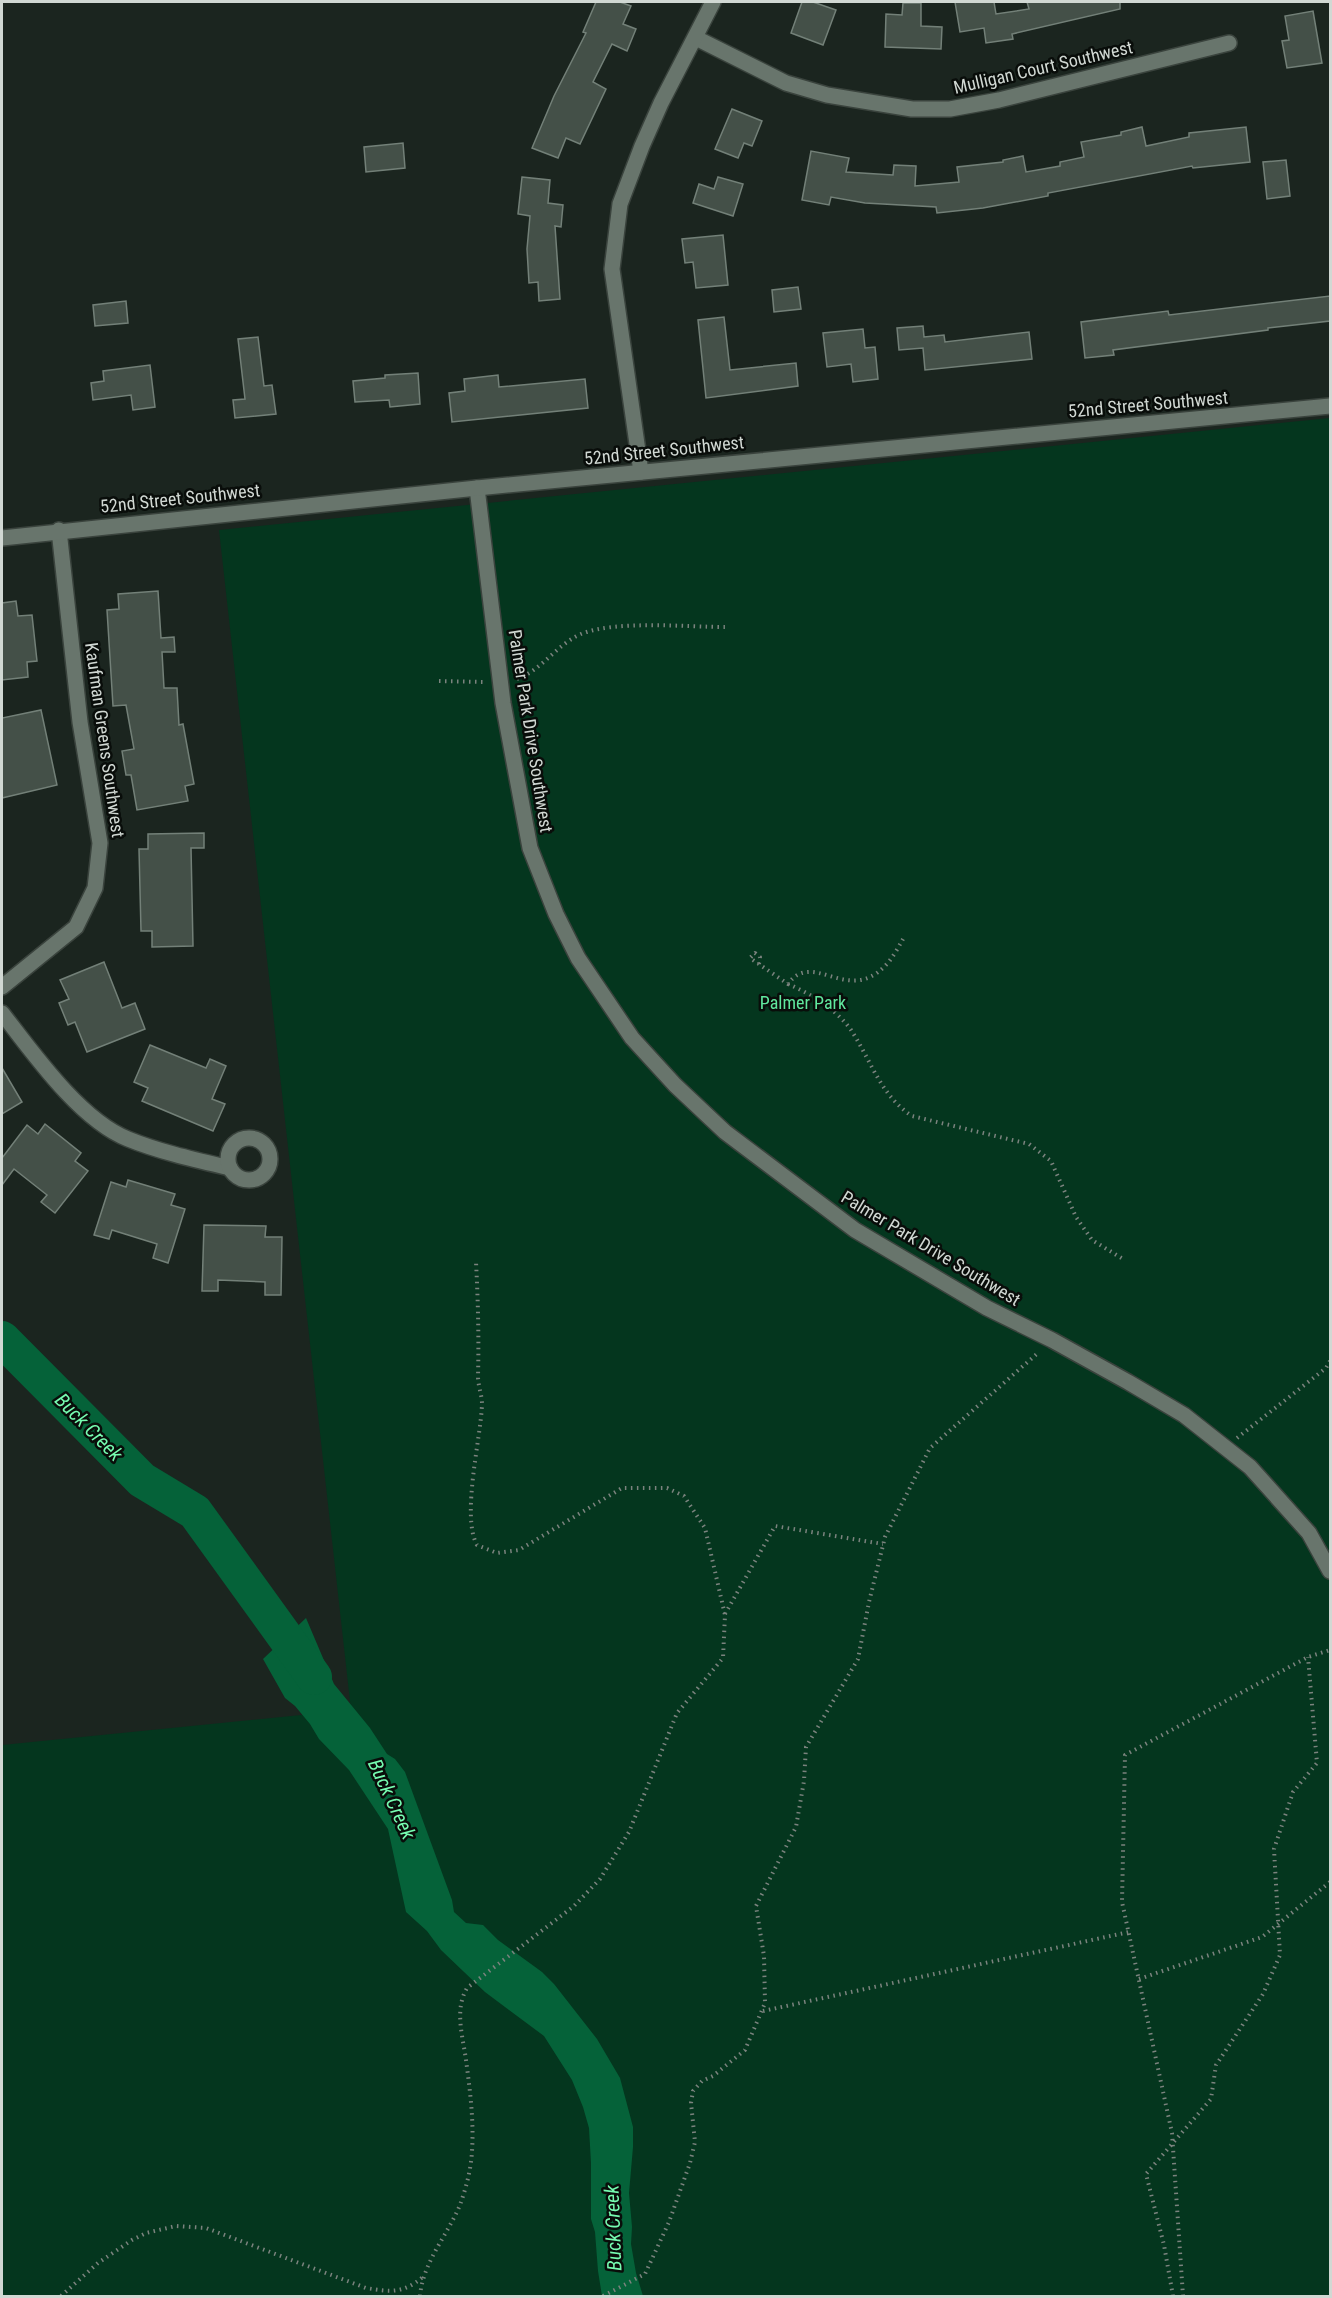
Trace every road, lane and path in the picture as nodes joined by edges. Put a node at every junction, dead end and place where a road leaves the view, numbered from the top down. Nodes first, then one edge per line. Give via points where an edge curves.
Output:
1 (713, 2) edge
2 (696, 38) junction
3 (1229, 43) dead end
4 (1330, 406) edge
5 (641, 472) junction
6 (477, 488) junction
7 (59, 530) junction
8 (2, 538) edge
9 (725, 627) dead end
10 (439, 681) dead end
11 (500, 682) junction
12 (903, 939) dead end
13 (759, 964) dead end
14 (788, 984) junction
15 (2, 987) edge
16 (2, 1013) edge
17 (230, 1168) dead end
18 (1123, 1259) dead end
19 (476, 1262) dead end
20 (1052, 1340) junction
21 (1330, 1361) edge
22 (1224, 1448) junction
23 (884, 1544) junction
24 (1330, 1571) edge
25 (725, 1615) junction
26 (1330, 1650) edge
27 (1308, 1656) junction
28 (1330, 1882) edge
29 (1277, 1925) junction
30 (1129, 1932) junction
31 (1139, 1979) junction
32 (762, 2011) junction
33 (1173, 2143) junction
34 (424, 2276) junction
35 (61, 2296) edge
36 (420, 2296) edge
37 (603, 2296) edge
38 (1173, 2296) edge
39 (1183, 2296) edge

1 - 2 street
2 - 3 street, Mulligan Court Southwest via 786,84 912,109 950,109 999,100
2 - 5 street via 656,114 620,204 612,269
4 - 5 street, 52nd Street Southwest
5 - 6 street, 52nd Street Southwest
6 - 7 street, 52nd Street Southwest
6 - 11 street, Palmer Park Drive Southwest
7 - 8 street, 52nd Street Southwest
7 - 15 street, Kaufman Greens Southwest via 80,722 100,843 95,888 76,927
9 - 11 path via 596,630 568,641 532,672
10 - 11 path
11 - 20 street, Palmer Park Drive Southwest via 530,848 578,958 632,1038 724,1132 855,1230 987,1308
12 - 14 path via 886,966 864,979 849,981 803,970
13 - 14 path
14 - 18 path via 845,1023 880,1084 912,1116 1029,1144 1043,1152 1084,1230 1100,1246
16 - 17 street via 88,1114 126,1138
19 - 25 path via 478,1379 482,1401 471,1519 477,1545 497,1552 519,1550 622,1488 667,1488 684,1496 705,1528
20 - 22 street, Palmer Park Drive Southwest via 1184,1416
20 - 23 path via 930,1448
21 - 22 path
22 - 24 street, Palmer Park Drive Southwest via 1250,1467 1309,1533
23 - 25 path via 775,1526
23 - 32 path via 858,1659 806,1747 796,1827 756,1906 764,1956
25 - 34 path via 723,1658 676,1713 629,1833 600,1879 574,1906 467,1989 460,2018 470,2098 472,2152 468,2180
26 - 27 path
27 - 29 path via 1317,1764 1293,1792 1274,1849
27 - 30 path via 1125,1755 1122,1902
28 - 29 path
29 - 31 path via 1262,1937
29 - 33 path via 1280,1955 1263,1994 1216,2065 1211,2099
30 - 31 path
30 - 32 path
31 - 33 path
32 - 37 path via 745,2050 693,2091 695,2142 690,2163 645,2274
33 - 38 path via 1146,2174
33 - 39 path
34 - 35 path via 402,2290 366,2288 206,2228 176,2226 132,2240
34 - 36 path

